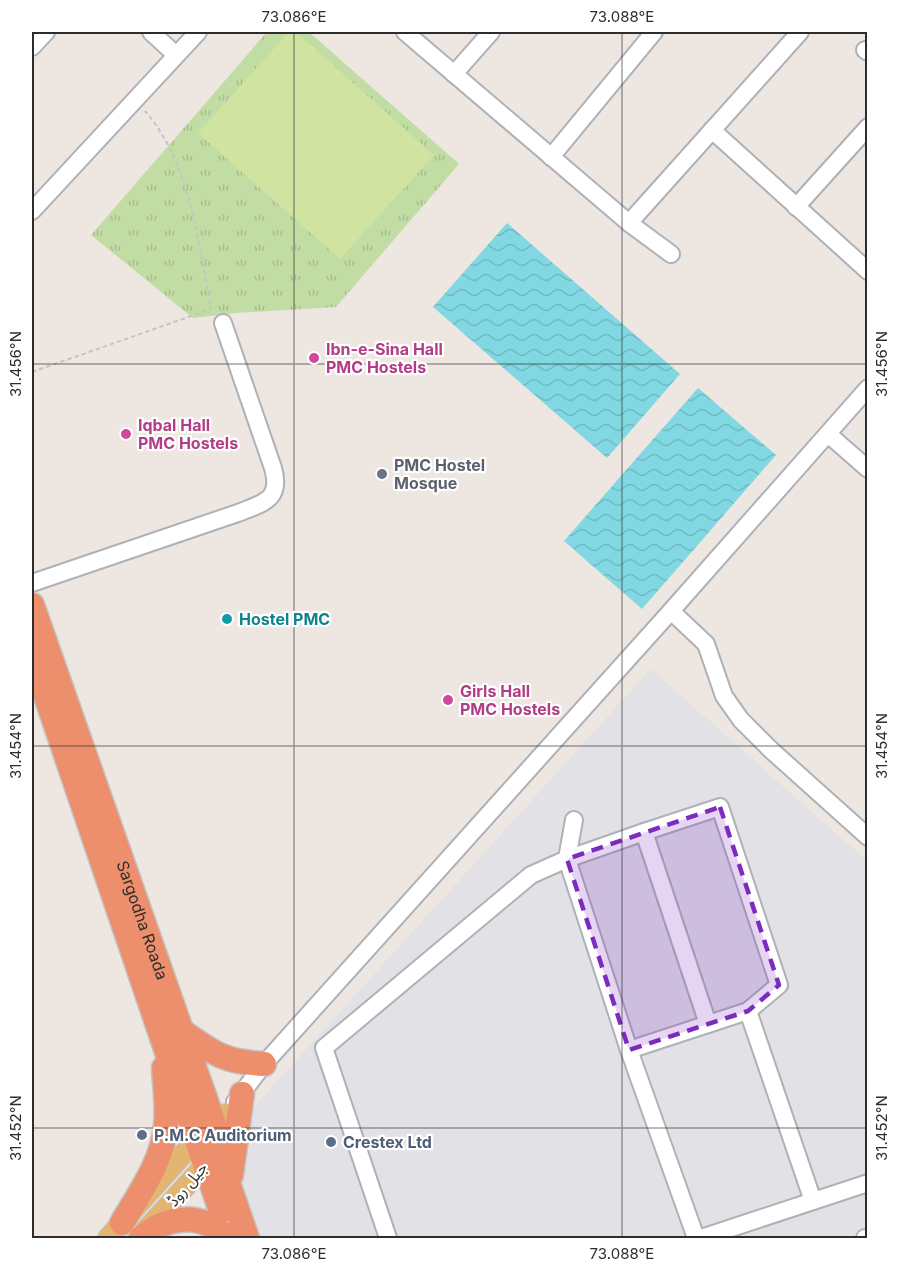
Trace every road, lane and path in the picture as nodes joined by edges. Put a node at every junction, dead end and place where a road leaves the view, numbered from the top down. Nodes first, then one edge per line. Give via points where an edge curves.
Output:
1 (46, 32) edge
2 (152, 32) edge
3 (198, 32) edge
4 (405, 32) edge
5 (491, 32) edge
6 (654, 32) edge
7 (800, 32) edge
8 (32, 47) edge
9 (176, 56) junction
10 (454, 74) junction
11 (135, 100) junction
12 (867, 127) edge
13 (712, 130) junction
14 (551, 157) junction
15 (796, 207) junction
16 (32, 211) edge
17 (628, 223) junction
18 (671, 254) dead end
19 (867, 271) edge
20 (223, 323) dead end
21 (32, 372) edge
22 (867, 388) edge
23 (828, 434) junction
24 (867, 469) edge
25 (32, 583) edge
26 (32, 605) edge
27 (671, 611) junction
28 (33, 666) edge
29 (574, 820) dead end
30 (644, 832) junction
31 (867, 837) edge
32 (567, 859) junction
33 (748, 1011) junction
34 (708, 1024) junction
35 (173, 1037) junction
36 (629, 1050) junction
37 (264, 1064) junction
38 (242, 1094) junction
39 (213, 1128) junction
40 (205, 1165) junction
41 (867, 1183) edge
42 (229, 1186) junction
43 (813, 1201) junction
44 (128, 1235) edge
45 (228, 1239) edge
46 (247, 1239) edge
47 (388, 1239) edge
48 (696, 1239) edge
49 (701, 1239) edge

1 - 8 street
2 - 9 street
3 - 9 street
4 - 10 street
5 - 10 street
6 - 14 street
7 - 13 street
9 - 11 street
10 - 14 street
11 - 16 street
11 - 21 path via 159,127 177,167 197,234 211,309
12 - 15 street
13 - 15 street
13 - 17 street
14 - 17 street
15 - 19 street
17 - 18 street
20 - 25 street via 276,479 267,502
22 - 23 street
23 - 24 street
23 - 27 street
26 - 35 highway, Sargodha Roada
27 - 31 street via 706,644 724,696 741,720
27 - 37 street
28 - 35 highway, Sargodha Roada
29 - 32 street
30 - 32 street
30 - 33 street via 720,807 779,985
30 - 34 street
32 - 36 street
32 - 47 street via 531,875 324,1048
33 - 34 street
33 - 43 street
34 - 36 street
35 - 37 highway via 238,1062
35 - 39 highway, Sargodha Roada
35 - 44 highway via 166,1125 159,1155
36 - 48 street
37 - 38 street
38 - 39 street
38 - 42 highway
39 - 40 highway, Sargodha Roada
39 - 42 highway, Sargodha Roada
39 - 44 main road, جیل روڈ
40 - 44 main road, جیل روڈ
40 - 45 highway, Sargodha Roada
41 - 43 street
42 - 46 highway, Sargodha Roada
43 - 49 street
44 - 45 highway via 191,1218 203,1221

